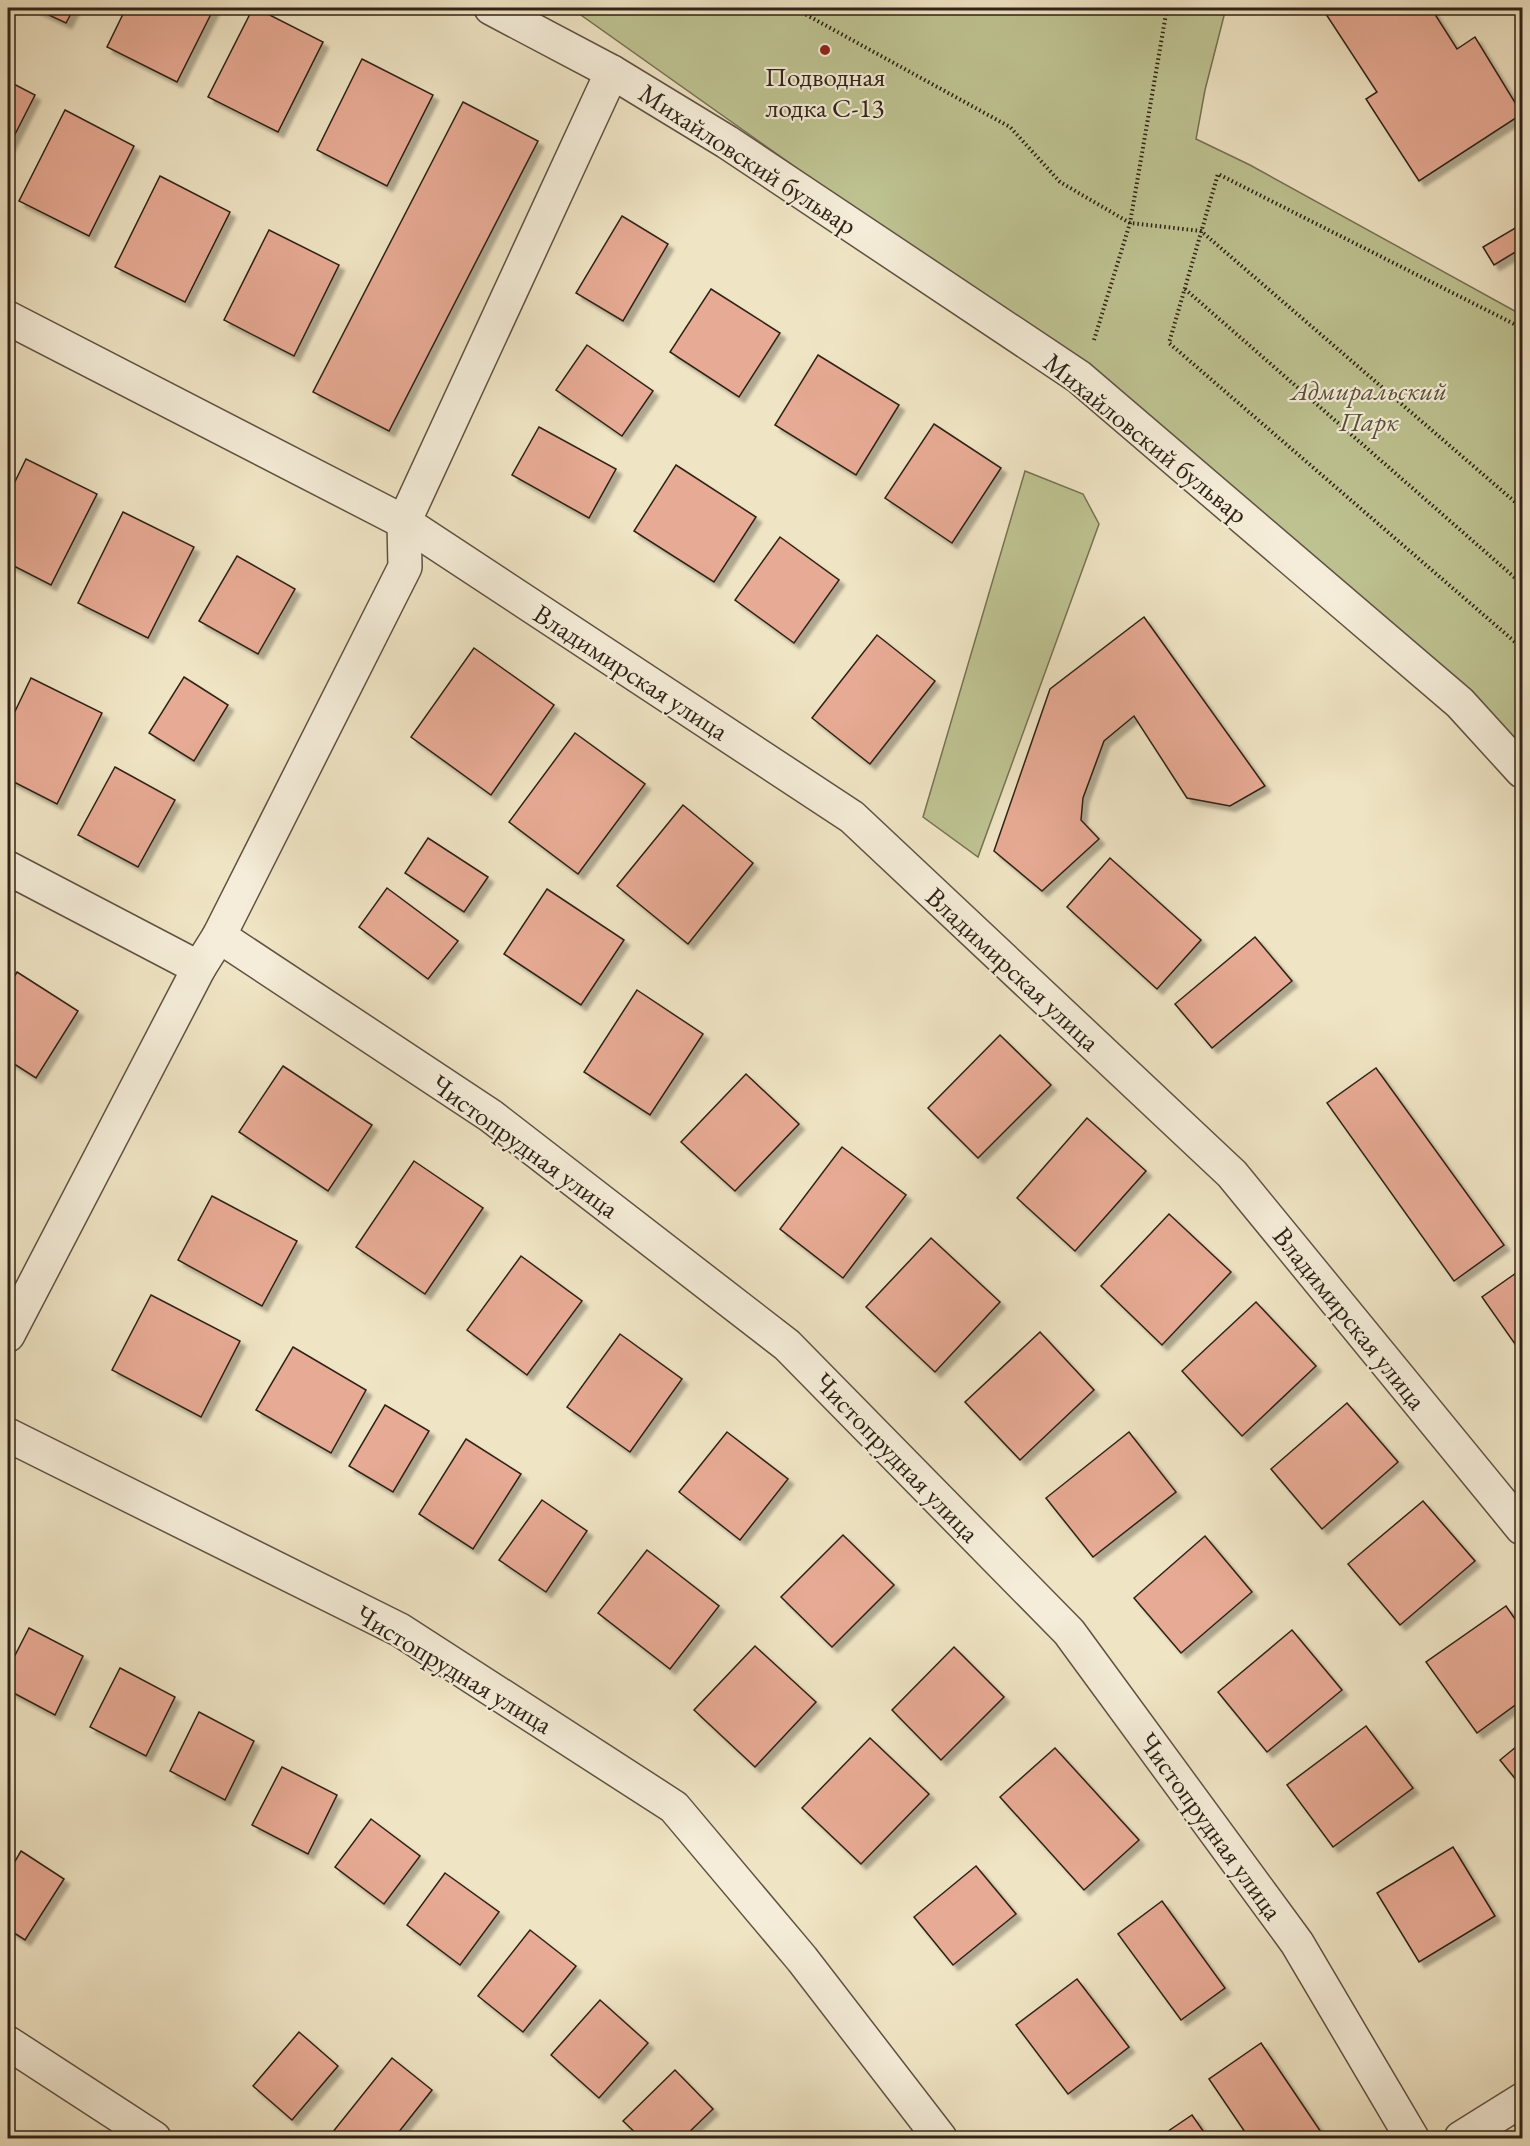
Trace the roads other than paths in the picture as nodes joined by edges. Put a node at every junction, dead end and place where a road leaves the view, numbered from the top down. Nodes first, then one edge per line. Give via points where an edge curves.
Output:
1 (491, 8) edge
2 (612, 72) junction
3 (8, 318) edge
4 (404, 522) junction
5 (1522, 771) edge
6 (8, 868) edge
7 (219, 936) junction
8 (199, 968) junction
9 (8, 1335) edge
10 (8, 1435) edge
11 (1522, 1528) edge
12 (8, 2043) edge
13 (1522, 2100) edge
14 (154, 2139) edge
15 (940, 2139) edge
16 (1412, 2139) edge
17 (1461, 2139) edge

1 - 2 street, Михайловский бульвар
2 - 4 street
2 - 5 street, Михайловский бульвар via 727,142 1079,377 1460,703
3 - 4 street, Владимирская улица
4 - 7 street via 405,567
4 - 11 street, Владимирская улица via 852,817 1232,1174
6 - 8 street
7 - 8 street
7 - 16 street, Чистопрудная улица via 491,1116 787,1345 1069,1632 1297,1943
8 - 9 street
10 - 15 street, Чистопрудная улица via 400,1629 674,1807 802,1959
12 - 14 street
13 - 17 street

